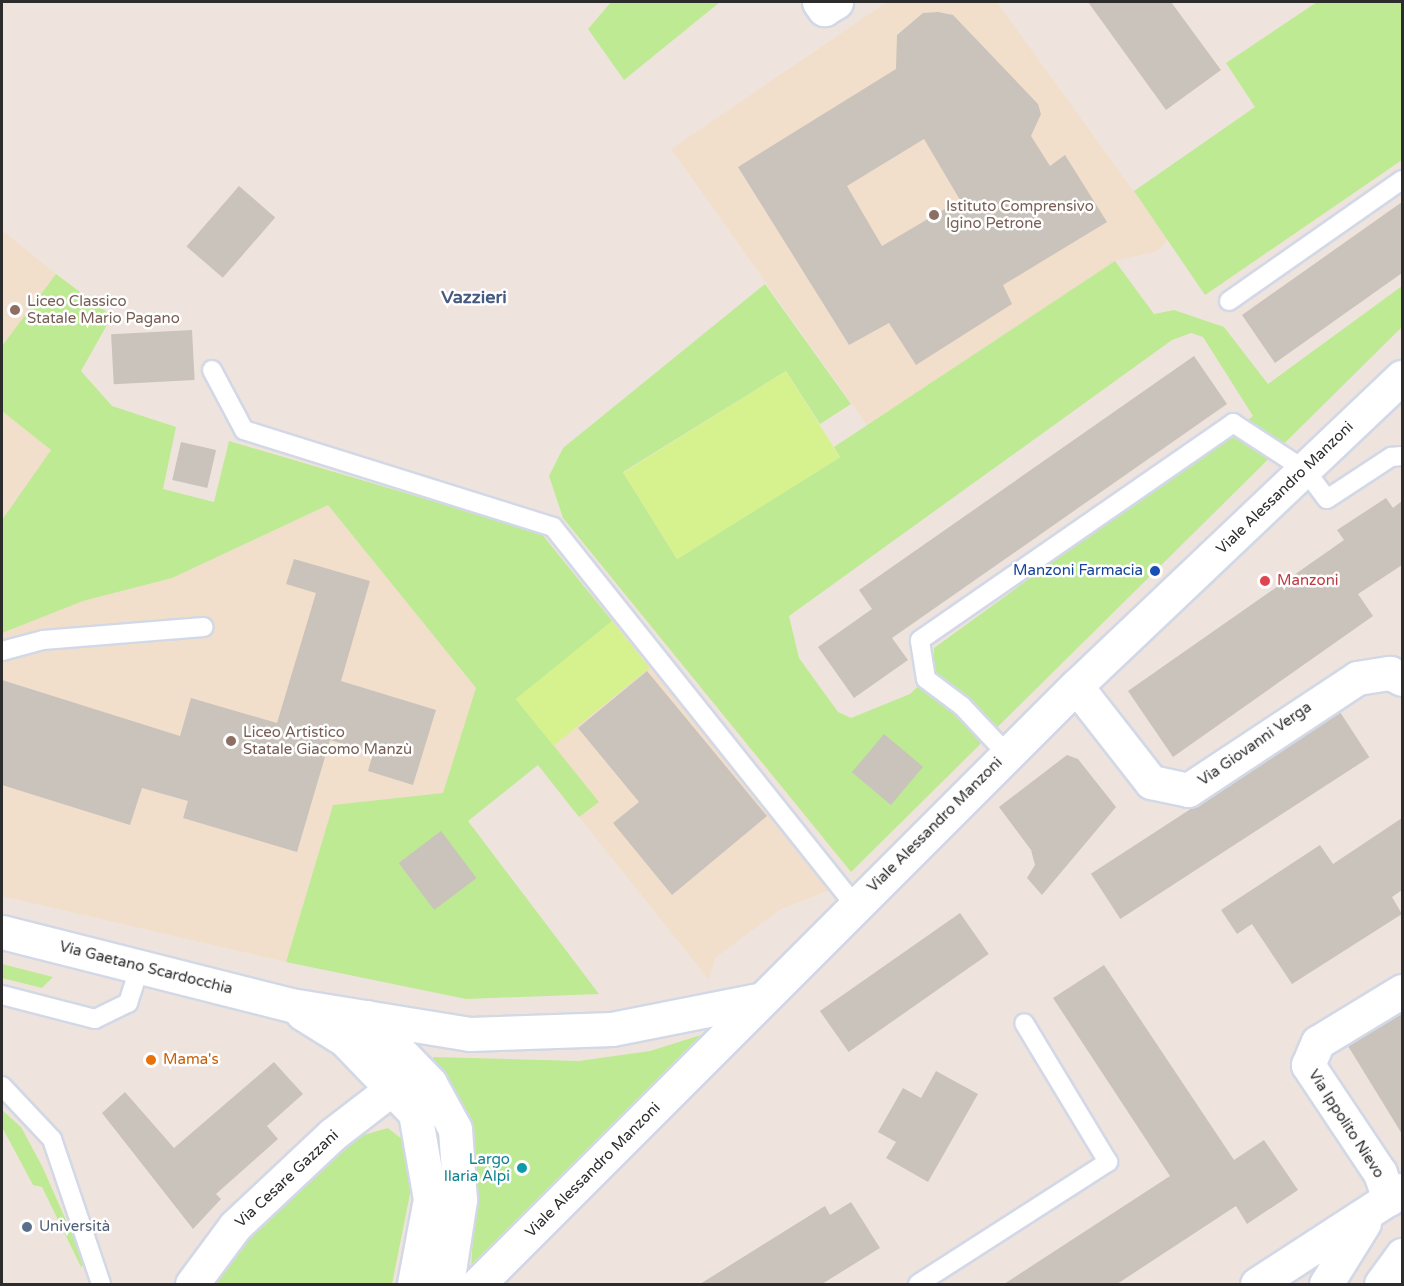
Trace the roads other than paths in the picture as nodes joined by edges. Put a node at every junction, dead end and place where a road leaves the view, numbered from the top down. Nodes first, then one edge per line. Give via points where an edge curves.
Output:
1 (819, 2) edge
2 (836, 2) edge
3 (1402, 180) edge
4 (1229, 301) dead end
5 (212, 370) dead end
6 (1402, 377) edge
7 (1402, 456) edge
8 (1305, 470) junction
9 (203, 627) dead end
10 (2, 651) edge
11 (1402, 679) edge
12 (1076, 686) junction
13 (1007, 754) junction
14 (855, 905) junction
15 (2, 932) edge
16 (140, 967) junction
17 (1402, 991) edge
18 (2, 995) edge
19 (758, 1000) junction
20 (291, 1005) junction
21 (366, 1017) junction
22 (1024, 1023) dead end
23 (404, 1075) junction
24 (2, 1086) edge
25 (1396, 1194) edge
26 (1402, 1255) edge
27 (101, 1284) edge
28 (192, 1284) edge
29 (414, 1284) edge
30 (447, 1284) edge
31 (478, 1284) edge
32 (918, 1284) edge
33 (1257, 1284) edge
34 (1326, 1284) edge
35 (1381, 1284) edge

1 - 2 street via 824,9
3 - 4 lane
5 - 14 lane via 244,430 553,527
6 - 8 street, Viale Alessandro Manzoni
7 - 8 lane via 1391,457 1327,499
8 - 12 street, Viale Alessandro Manzoni
8 - 13 lane via 1233,423 920,640 926,679 962,706
9 - 10 lane via 43,640
11 - 12 street, Via Giovanni Verga via 1390,673 1357,678 1188,790 1151,782
12 - 13 street, Viale Alessandro Manzoni
13 - 14 street, Viale Alessandro Manzoni
14 - 19 street, Viale Alessandro Manzoni
15 - 16 street, Via Gaetano Scardocchia
16 - 18 lane via 128,1003 95,1019
16 - 20 street, Via Gaetano Scardocchia
17 - 25 street, Via Ippolito Nievo via 1318,1042 1308,1065
19 - 21 street, Via Gaetano Scardocchia via 612,1029 509,1036
19 - 31 street, Viale Alessandro Manzoni
20 - 21 street, Via Gaetano Scardocchia
20 - 23 street, Via Gaetano Scardocchia
21 - 23 street, Via Gaetano Scardocchia
22 - 32 lane via 1108,1162
23 - 28 street, Via Cesare Gazzani via 333,1134 235,1226
23 - 29 street, Via Gaetano Scardocchia via 426,1156 430,1199
23 - 30 street, Via Gaetano Scardocchia via 439,1095 455,1130 461,1170
24 - 27 lane via 52,1139
25 - 33 street
25 - 34 street via 1362,1226
26 - 35 street

